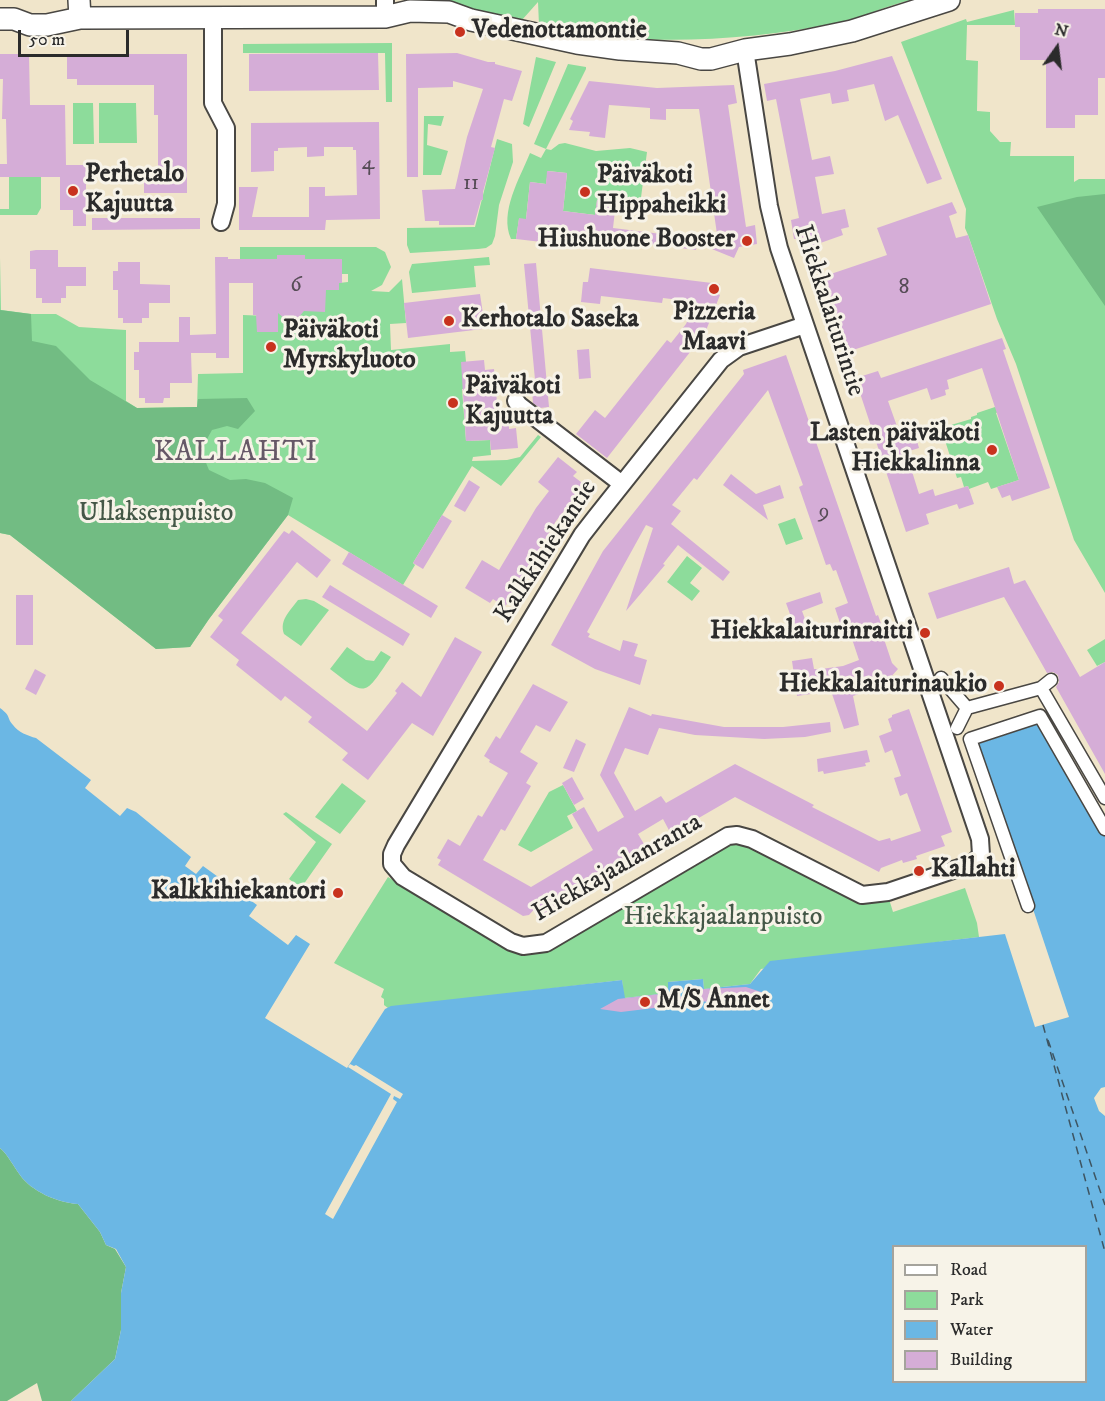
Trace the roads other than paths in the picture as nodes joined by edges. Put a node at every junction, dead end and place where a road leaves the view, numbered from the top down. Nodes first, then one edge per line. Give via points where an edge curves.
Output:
1 (941, 3) edge
2 (72, 7) edge
3 (385, 8) edge
4 (213, 18) junction
5 (7, 19) edge
6 (745, 50) junction
7 (221, 222) dead end
8 (805, 325) junction
9 (516, 401) dead end
10 (622, 484) junction
11 (940, 678) dead end
12 (967, 708) junction
13 (957, 728) dead end
14 (1105, 798) edge
15 (1105, 829) edge
16 (981, 855) joint
17 (392, 864) joint
18 (1028, 906) dead end

1 - 6 street via 875,25
2 - 4 street
2 - 5 street via 47,25
3 - 4 street
3 - 6 street via 449,12 577,43 678,53 701,59
4 - 7 street via 213,103 226,128 225,204
6 - 8 street, Hiekkalaiturintie via 774,229
8 - 10 street, Kalkkihiekantie via 727,354
8 - 16 street, Hiekkalaiturintie via 980,839
9 - 10 street
10 - 17 street, Kalkkihiekantie via 582,535 396,845
11 - 12 street
12 - 13 street
12 - 14 street via 1046,684 1047,700
15 - 18 street via 1040,716 970,739
16 - 17 street, Hiekkajaalanranta via 968,865 888,891 862,895 752,839 728,836 546,943 531,947 499,935 403,877

